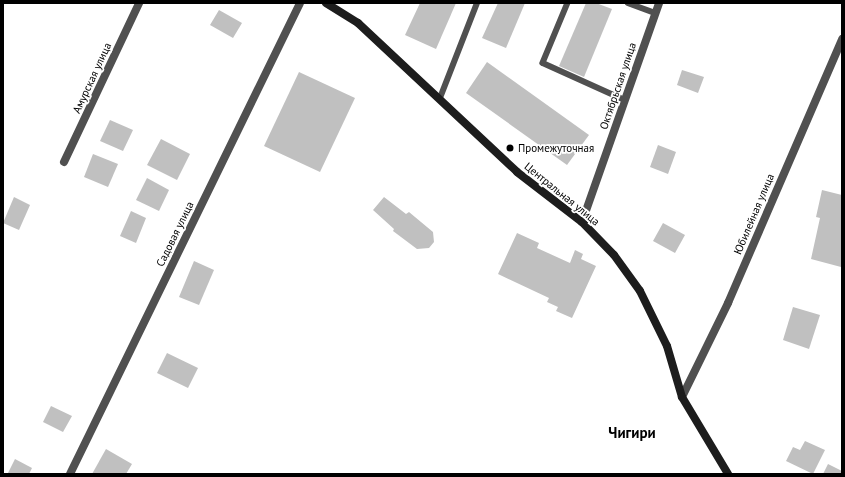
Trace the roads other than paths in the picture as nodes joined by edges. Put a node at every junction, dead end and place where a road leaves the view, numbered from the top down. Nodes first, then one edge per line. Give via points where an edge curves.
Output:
1 (139, 3) edge
2 (300, 3) edge
3 (326, 3) edge
4 (477, 3) edge
5 (568, 3) edge
6 (628, 3) edge
7 (658, 3) edge
8 (655, 13) junction
9 (842, 39) edge
10 (440, 98) junction
11 (625, 100) junction
12 (64, 162) dead end
13 (582, 222) junction
14 (682, 397) junction
15 (70, 474) edge
16 (728, 474) edge

1 - 12 street, Амурская улица
2 - 15 street, Садовая улица
3 - 10 street, Центральная улица via 358,23
4 - 10 lane
5 - 11 lane via 543,64
6 - 8 lane
7 - 8 street, Октябрьская улица
8 - 11 street, Октябрьская улица
9 - 14 street, Юбилейная улица via 728,303
10 - 13 street, Центральная улица via 517,172
11 - 13 street, Октябрьская улица
13 - 14 street, Центральная улица via 614,254 640,290 667,346
14 - 16 street, Центральная улица

